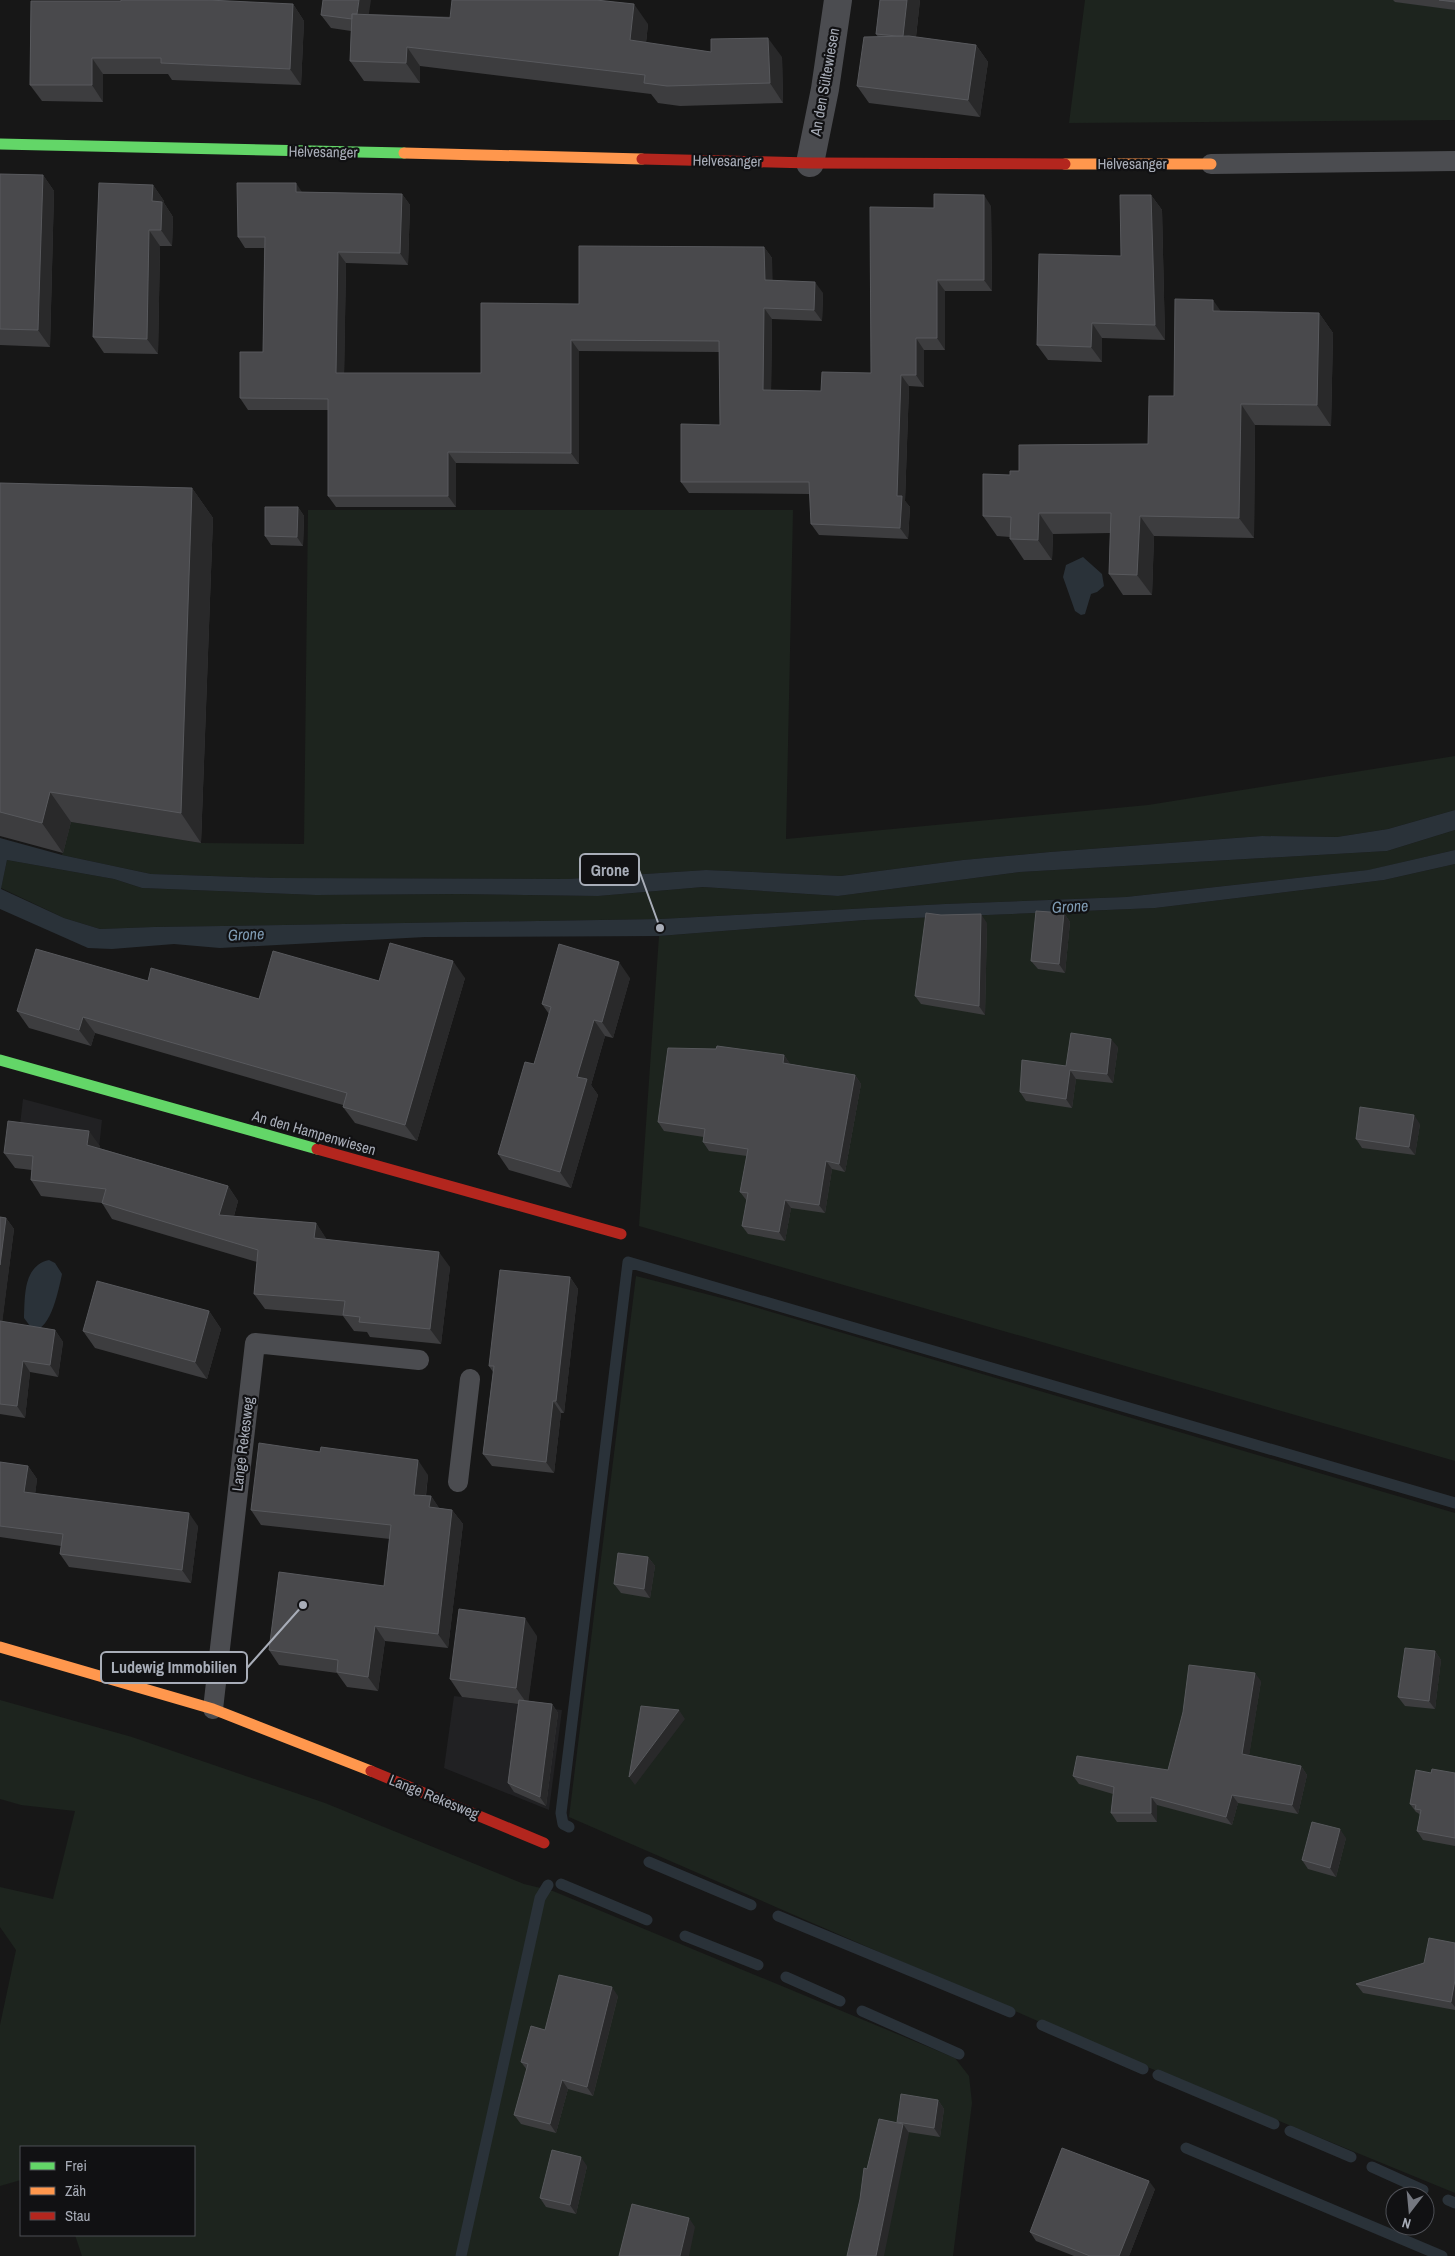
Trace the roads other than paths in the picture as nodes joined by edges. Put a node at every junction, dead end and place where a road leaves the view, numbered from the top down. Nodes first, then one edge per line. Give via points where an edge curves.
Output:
1 (838, 0) edge
2 (0, 144) edge
3 (1455, 161) edge
4 (810, 163) junction
5 (1211, 164) joint
6 (0, 1060) edge
7 (621, 1234) dead end
8 (418, 1360) dead end
9 (470, 1379) dead end
10 (458, 1482) dead end
11 (0, 1647) edge
12 (212, 1709) junction
13 (544, 1843) dead end

1 - 4 street, An den Sültewiesen
2 - 4 street, Helvesanger
3 - 5 lane, Helvesanger
4 - 5 street, Helvesanger
6 - 7 street, An den Hampenwiesen
8 - 12 lane, Lange Rekesweg via 255,1343
9 - 10 lane
11 - 12 street, Lange Rekesweg
12 - 13 street, Lange Rekesweg

